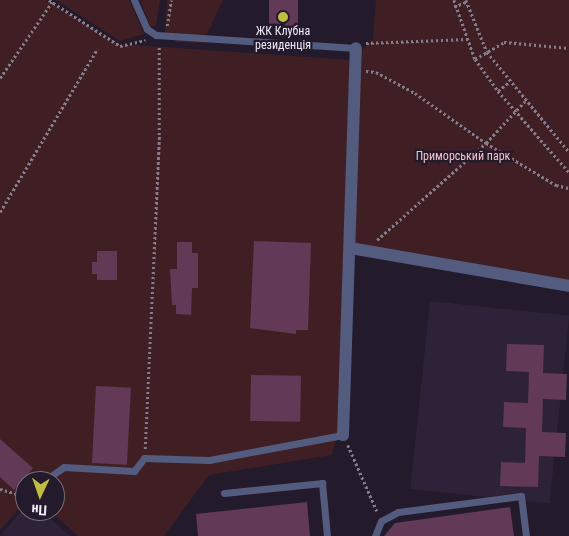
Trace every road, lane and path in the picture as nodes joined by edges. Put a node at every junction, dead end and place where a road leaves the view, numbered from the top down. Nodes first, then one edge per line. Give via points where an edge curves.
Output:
1 (134, 0) edge
2 (171, 0) edge
3 (454, 0) edge
4 (50, 1) edge
5 (466, 1) edge
6 (454, 7) junction
7 (159, 36) junction
8 (467, 39) junction
9 (356, 48) junction
10 (569, 48) edge
11 (97, 49) dead end
12 (487, 52) junction
13 (475, 59) junction
14 (355, 69) junction
15 (0, 78) edge
16 (509, 82) junction
17 (498, 91) junction
18 (525, 101) junction
19 (516, 111) junction
20 (486, 143) junction
21 (569, 152) edge
22 (569, 172) edge
23 (569, 188) edge
24 (0, 212) edge
25 (350, 248) junction
26 (366, 250) junction
27 (569, 286) edge
28 (344, 435) junction
29 (144, 458) junction
30 (58, 471) edge
31 (0, 489) edge
32 (15, 493) edge
33 (224, 493) dead end
34 (381, 521) junction
35 (327, 536) edge
36 (375, 536) edge
37 (526, 536) edge

1 - 7 lane via 147,29
2 - 7 path via 167,26
3 - 6 path
4 - 7 path via 120,46
4 - 15 path
5 - 6 path
5 - 12 path
6 - 8 path
7 - 9 lane
7 - 29 path via 158,135
8 - 9 path via 366,43
8 - 13 path
9 - 14 street
10 - 12 path via 504,42
11 - 24 path
12 - 13 path
12 - 16 path
13 - 17 path
14 - 20 path via 376,72 415,93
14 - 25 street
16 - 17 path
16 - 18 path
17 - 19 path
18 - 19 path
18 - 21 path
19 - 20 path
19 - 22 path
20 - 23 path via 556,185
20 - 26 path
25 - 26 street
25 - 28 street
26 - 27 street
28 - 29 lane via 209,460
28 - 34 path
29 - 30 lane via 134,471 64,467
31 - 32 path
33 - 35 lane via 322,483
34 - 36 lane
34 - 37 lane via 398,512 521,496

